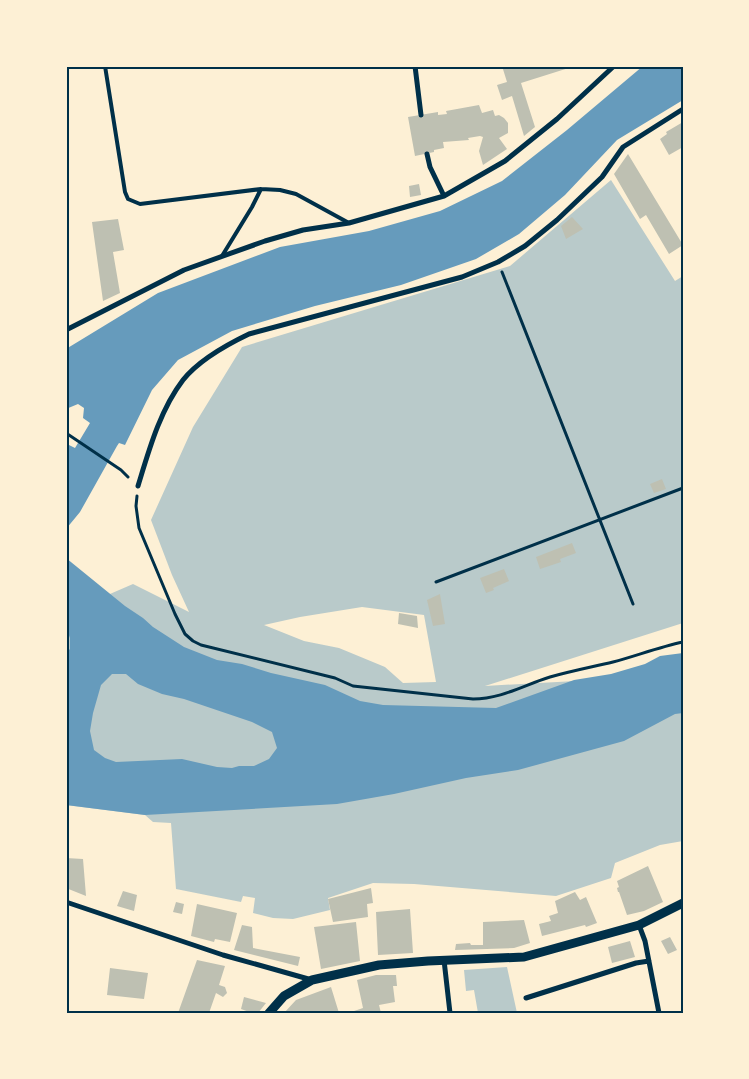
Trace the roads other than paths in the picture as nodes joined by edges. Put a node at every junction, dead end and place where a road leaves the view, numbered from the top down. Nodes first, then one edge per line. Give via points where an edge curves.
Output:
1 (106, 66) edge
2 (415, 66) edge
3 (614, 66) edge
4 (683, 109) edge
5 (422, 115) dead end
6 (427, 154) dead end
7 (261, 189) junction
8 (444, 196) junction
9 (349, 223) junction
10 (222, 256) junction
11 (66, 330) edge
12 (138, 486) road end
13 (66, 902) edge
14 (683, 903) edge
15 (640, 925) junction
16 (444, 960) junction
17 (649, 961) junction
18 (312, 980) junction
19 (526, 998) dead end
20 (269, 1013) edge
21 (450, 1013) edge
22 (658, 1013) edge

1 - 7 lane via 128,199 140,204
2 - 5 street
3 - 8 street via 557,119 504,161
4 - 12 street via 623,147 602,177 558,220 498,262 462,277 249,334 224,346 184,380 166,408
6 - 8 street
7 - 9 lane via 296,194
7 - 10 lane
8 - 9 street
9 - 10 street via 303,230
10 - 11 street via 184,270
13 - 18 street via 223,955
14 - 15 street
15 - 16 street via 524,957
15 - 17 street
16 - 18 street via 379,964
16 - 21 street
17 - 19 street
17 - 22 street
18 - 20 street via 284,996

